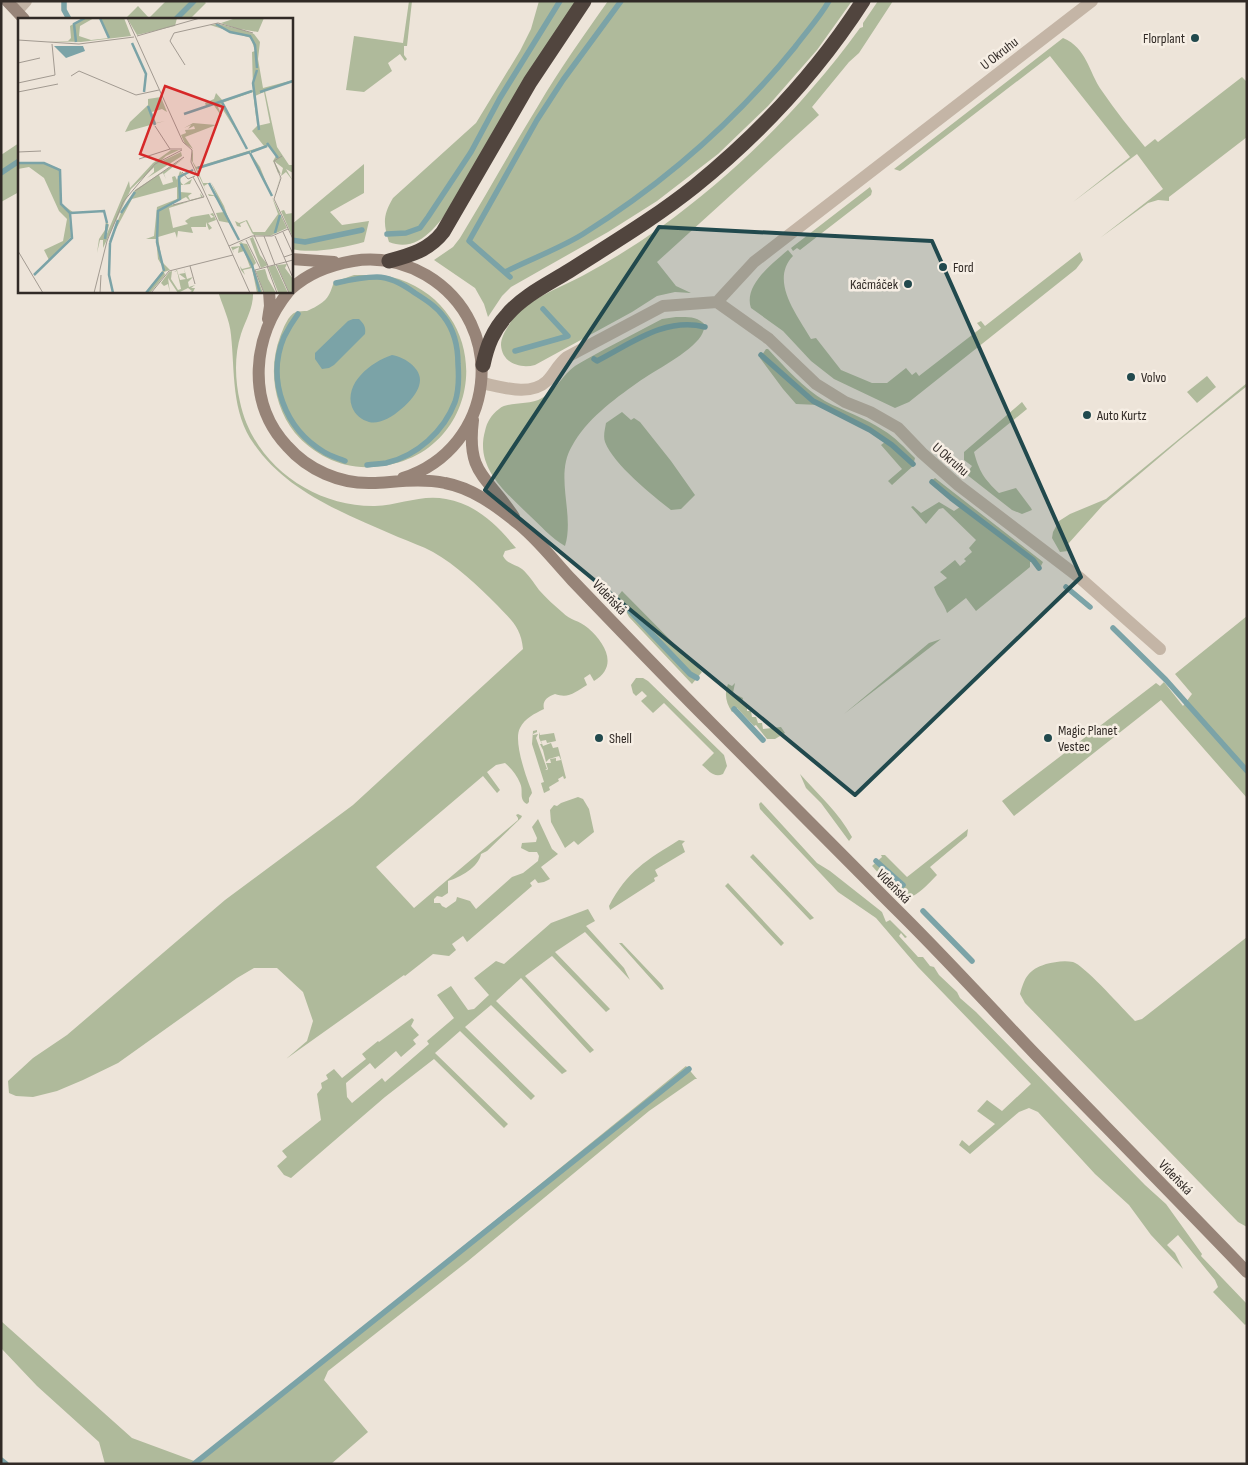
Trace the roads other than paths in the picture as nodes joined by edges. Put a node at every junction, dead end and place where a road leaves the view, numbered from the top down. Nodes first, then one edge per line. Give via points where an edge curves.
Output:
1 (7, 1) edge
2 (26, 1) edge
3 (584, 1) edge
4 (863, 1) edge
5 (1092, 1) edge
6 (20, 15) edge
7 (292, 259) edge
8 (389, 261) junction
9 (344, 262) junction
10 (292, 288) edge
11 (269, 292) edge
12 (289, 292) edge
13 (717, 302) junction
14 (266, 331) junction
15 (483, 366) junction
16 (482, 383) junction
17 (474, 414) junction
18 (394, 481) junction
19 (518, 523) junction
20 (1160, 650) dead end
21 (1247, 1272) edge

1 - 6 main road
2 - 6 street
3 - 8 highway via 530,82 443,232 422,250
4 - 15 highway via 798,87 724,161 654,216 510,311 493,334
5 - 13 street, U Okruhu via 754,262
7 - 9 main road, Vídeňská
8 - 9 main road, Vídeňská
8 - 15 main road, Vídeňská via 418,270 453,297 474,329
9 - 10 main road, Vídeňská via 322,268
11 - 14 main road, Vídeňská
12 - 14 main road, Vídeňská
13 - 16 street via 663,306 567,357 549,379 534,388 514,390
13 - 20 street, U Okruhu via 769,338 816,384 898,428 958,485 1080,578
14 - 18 main road, Vídeňská via 259,358 259,388 268,417 284,443 307,464 329,475 357,482
15 - 16 main road, Vídeňská
16 - 17 main road, Vídeňská
17 - 18 main road, Vídeňská via 457,442 439,460
17 - 19 main road, Vídeňská via 472,440 475,465
18 - 19 main road, Vídeňská via 430,481 460,487 482,497
19 - 21 main road, Vídeňská

